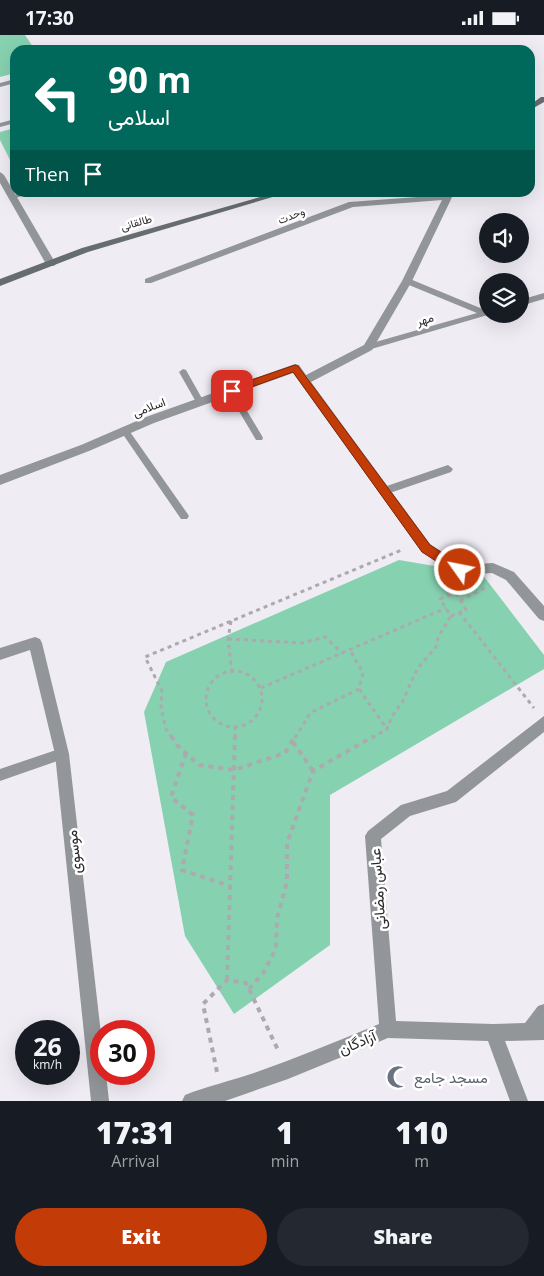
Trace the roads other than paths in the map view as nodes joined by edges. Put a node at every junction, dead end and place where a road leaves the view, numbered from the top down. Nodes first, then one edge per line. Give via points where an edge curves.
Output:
1 (0, 175) edge
2 (10, 192) edge
3 (13, 197) edge
4 (268, 197) edge
5 (427, 197) edge
6 (448, 197) edge
7 (51, 263) junction
8 (148, 281) dead end
9 (407, 281) junction
10 (0, 283) edge
11 (544, 296) edge
12 (529, 300) edge
13 (479, 310) edge
14 (479, 315) edge
15 (368, 347) junction
16 (183, 372) dead end
17 (304, 381) junction
18 (232, 391) junction
19 (200, 402) junction
20 (125, 431) junction
21 (259, 438) dead end
22 (448, 469) dead end
23 (0, 480) edge
24 (384, 491) junction
25 (184, 516) dead end
26 (544, 615) edge
27 (0, 654) edge
28 (541, 718) edge
29 (62, 754) junction
30 (0, 775) edge
31 (544, 1012) edge
32 (388, 1029) junction
33 (537, 1031) edge
34 (493, 1033) junction
35 (100, 1101) edge
36 (191, 1101) edge
37 (519, 1101) edge

1 - 2 street
3 - 7 street
4 - 7 street, طالقانی via 85,250
5 - 8 street, وحدت via 352,204
6 - 9 street
7 - 10 street, طالقانی
9 - 13 lane
9 - 15 street
11 - 12 lane
14 - 15 lane, مهر
15 - 17 street
16 - 19 lane
17 - 18 street, اسلامی via 295,368
17 - 24 street
18 - 19 street, اسلامی
18 - 21 lane
19 - 20 street, اسلامی
20 - 23 street, اسلامی
20 - 25 lane
22 - 24 lane
24 - 26 street via 426,548 460,570 494,568 510,575
27 - 29 street, موسوی via 36,643
28 - 32 street, عباس رمضانی via 451,797 406,810 373,836
29 - 30 lane
29 - 35 street, موسوی
31 - 33 street
32 - 34 street, آزادگان
32 - 36 street, آزادگان via 288,1070
33 - 34 street, آزادگان
34 - 37 street

